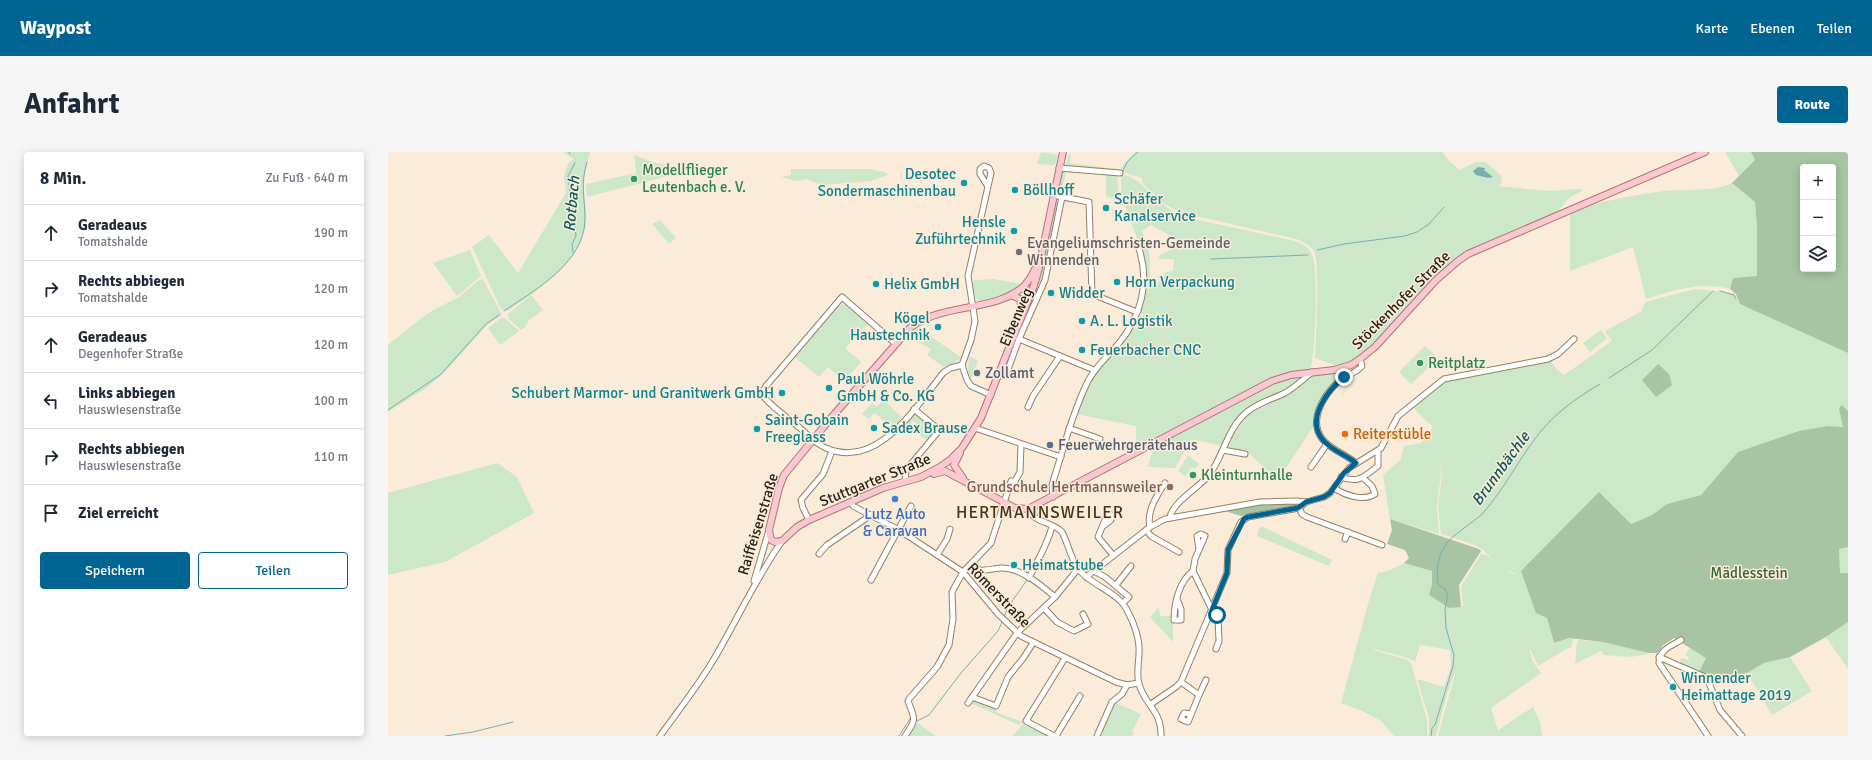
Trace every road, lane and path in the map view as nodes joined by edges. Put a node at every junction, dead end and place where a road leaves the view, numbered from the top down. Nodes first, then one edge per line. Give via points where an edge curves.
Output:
1 (1063, 152) edge
2 (1704, 152) edge
3 (1059, 168) junction
4 (1120, 173) dead end
5 (987, 185) dead end
6 (1053, 195) junction
7 (1062, 197) junction
8 (1139, 249) dead end
9 (1040, 258) junction
10 (1011, 294) junction
11 (973, 306) junction
12 (1137, 312) junction
13 (1022, 316) junction
14 (1019, 339) junction
15 (1574, 339) dead end
16 (896, 344) junction
17 (1060, 356) junction
18 (1360, 360) junction
19 (962, 365) junction
20 (1094, 370) junction
21 (1312, 372) junction
22 (1006, 375) dead end
23 (991, 395) junction
24 (1028, 407) dead end
25 (914, 409) junction
26 (975, 428) junction
27 (1069, 428) junction
28 (1100, 439) dead end
29 (813, 440) junction
30 (1327, 444) junction
31 (1021, 445) junction
32 (962, 448) junction
33 (1223, 450) junction
34 (832, 451) junction
35 (1378, 451) junction
36 (1246, 454) dead end
37 (1061, 458) junction
38 (1356, 463) junction
39 (1312, 467) dead end
40 (921, 477) junction
41 (1341, 477) junction
42 (1363, 478) junction
43 (905, 481) junction
44 (967, 482) junction
45 (1166, 483) dead end
46 (1334, 488) junction
47 (1053, 497) junction
48 (1004, 502) junction
49 (1306, 502) junction
50 (852, 503) junction
51 (911, 506) dead end
52 (1298, 508) junction
53 (1028, 509) junction
54 (871, 515) junction
55 (1170, 518) junction
56 (809, 520) junction
57 (1052, 526) junction
58 (1102, 527) dead end
59 (950, 529) dead end
60 (1148, 529) junction
61 (769, 530) junction
62 (900, 530) junction
63 (1348, 532) junction
64 (1345, 539) dead end
65 (782, 541) junction
66 (1382, 545) dead end
67 (1199, 550) dead end
68 (1179, 552) dead end
69 (819, 554) dead end
70 (937, 555) junction
71 (1113, 555) junction
72 (972, 564) junction
73 (1131, 566) dead end
74 (1078, 569) junction
75 (1094, 571) junction
76 (1193, 571) junction
77 (963, 572) junction
78 (1086, 577) junction
79 (1029, 578) junction
80 (871, 580) dead end
81 (1116, 585) junction
82 (751, 592) junction
83 (1055, 597) junction
84 (1177, 599) dead end
85 (1123, 603) junction
86 (1044, 608) junction
87 (1212, 610) junction
88 (1083, 614) dead end
89 (1017, 634) junction
90 (1681, 640) dead end
91 (1032, 643) junction
92 (1216, 649) dead end
93 (1660, 657) junction
94 (1065, 658) junction
95 (1206, 680) dead end
96 (1181, 682) junction
97 (1138, 683) junction
98 (1127, 685) junction
99 (1199, 695) junction
100 (1080, 696) dead end
101 (972, 697) junction
102 (968, 703) dead end
103 (1151, 704) junction
104 (1191, 714) dead end
105 (660, 736) edge
106 (905, 736) edge
107 (1055, 736) edge
108 (1097, 736) edge
109 (1161, 736) edge
110 (1708, 736) edge
111 (1742, 736) edge

1 - 3 main road, Stuttgarter Straße
2 - 18 main road, Stöckenhofer Straße via 1468,254 1436,280
3 - 4 street
3 - 6 main road, Stuttgarter Straße
5 - 11 street via 968,276
6 - 7 street
6 - 9 main road, Stuttgarter Straße
7 - 12 street via 1089,202 1092,294
7 - 14 street, Eibenweg via 1045,280
8 - 12 street via 1143,278 1142,300
9 - 10 main road, Raiffeisenstraße via 1030,279
9 - 13 main road, Stuttgarter Straße via 1033,288
10 - 11 main road, Raiffeisenstraße
10 - 13 main road via 1020,299
11 - 16 main road, Raiffeisenstraße via 926,318 910,328
11 - 19 street via 974,329
12 - 20 street via 1120,343
13 - 23 main road, Stuttgarter Straße
14 - 17 street
14 - 22 street, Eibenweg
15 - 35 street via 1558,354 1548,359 1444,379 1398,416
16 - 29 main road, Raiffeisenstraße
16 - 29 street via 841,298 763,391 765,398
17 - 20 street
17 - 24 street
18 - 21 main road, Stöckenhofer Straße via 1334,370
18 - 30 street via 1362,366 1332,388 1319,408 1316,421 1318,432
19 - 23 street via 971,386
19 - 25 street via 944,372
20 - 27 street
21 - 33 street via 1297,386 1247,412 1236,424
21 - 47 main road, Stöckenhofer Straße via 1272,381
23 - 26 main road, Stuttgarter Straße
25 - 34 street via 889,437 877,446 853,453
25 - 43 street via 938,429 906,470
26 - 31 street
26 - 32 main road, Stuttgarter Straße
27 - 28 street
27 - 37 street
29 - 34 street
29 - 61 main road, Raiffeisenstraße via 784,475
30 - 38 street
30 - 39 street
31 - 37 street
31 - 48 street via 1020,475 1015,481 1011,481
32 - 40 main road, Stuttgarter Straße via 946,463
32 - 44 main road via 954,466
33 - 36 street
33 - 55 street via 1210,474 1174,508
34 - 56 street via 823,474 801,500
35 - 38 street
35 - 42 street via 1378,466
37 - 47 street via 1052,485
38 - 41 street
40 - 43 main road, Stuttgarter Straße
40 - 44 main road via 945,471
41 - 42 street via 1351,481
41 - 46 street
42 - 46 street via 1375,494 1344,494
43 - 50 main road, Stuttgarter Straße
44 - 48 main road
45 - 60 street via 1152,506
46 - 49 street via 1324,497
47 - 53 main road, Stöckenhofer Straße
48 - 53 main road via 1019,509
48 - 72 street via 991,543
49 - 52 street
49 - 55 street via 1260,502
50 - 54 street, Römerstraße via 853,506
50 - 56 main road, Stuttgarter Straße
51 - 62 street
52 - 63 street via 1307,516
52 - 87 street via 1244,519 1228,550 1227,573
53 - 57 street via 1037,520
54 - 62 street, Römerstraße
54 - 69 street via 827,545
55 - 60 street
56 - 65 main road, Stuttgarter Straße
57 - 74 street via 1062,532
57 - 79 street via 1048,540
58 - 71 street via 1098,537
59 - 70 street
60 - 68 street via 1152,536
60 - 71 street
61 - 65 main road via 771,540
61 - 82 street, Raiffeisenstraße
62 - 70 street, Römerstraße
62 - 80 street
63 - 64 street
63 - 66 street
65 - 82 street, Stuttgarter Straße
67 - 76 street
70 - 77 street, Römerstraße
71 - 75 street
72 - 77 street
72 - 79 street via 980,570 1008,569
73 - 81 street
74 - 78 street
74 - 83 street
75 - 78 street
75 - 81 street
76 - 84 street via 1184,581
76 - 87 street
77 - 89 street, Römerstraße
77 - 106 street via 952,592 953,619 949,645 937,667 908,701 915,718
78 - 85 street
79 - 83 street via 1042,585
81 - 85 street via 1129,597
82 - 105 street via 697,686
83 - 86 street
85 - 97 street via 1130,616 1138,645
86 - 88 street via 1057,622 1074,631 1088,624
86 - 89 street
87 - 92 street via 1218,617 1219,641
87 - 96 street
89 - 91 street, Römerstraße
89 - 101 street
90 - 93 street via 1665,650
91 - 94 street, Römerstraße
91 - 101 street via 1008,677 996,706
93 - 110 street via 1660,666
93 - 111 street via 1707,678 1720,710
94 - 98 street, Römerstraße
94 - 107 street via 1026,720
95 - 99 street
96 - 99 street
96 - 103 street
97 - 98 street, Römerstraße
97 - 103 street
98 - 108 street via 1122,694 1112,702
99 - 104 street
100 - 107 street
101 - 102 street
103 - 109 street via 1159,718

